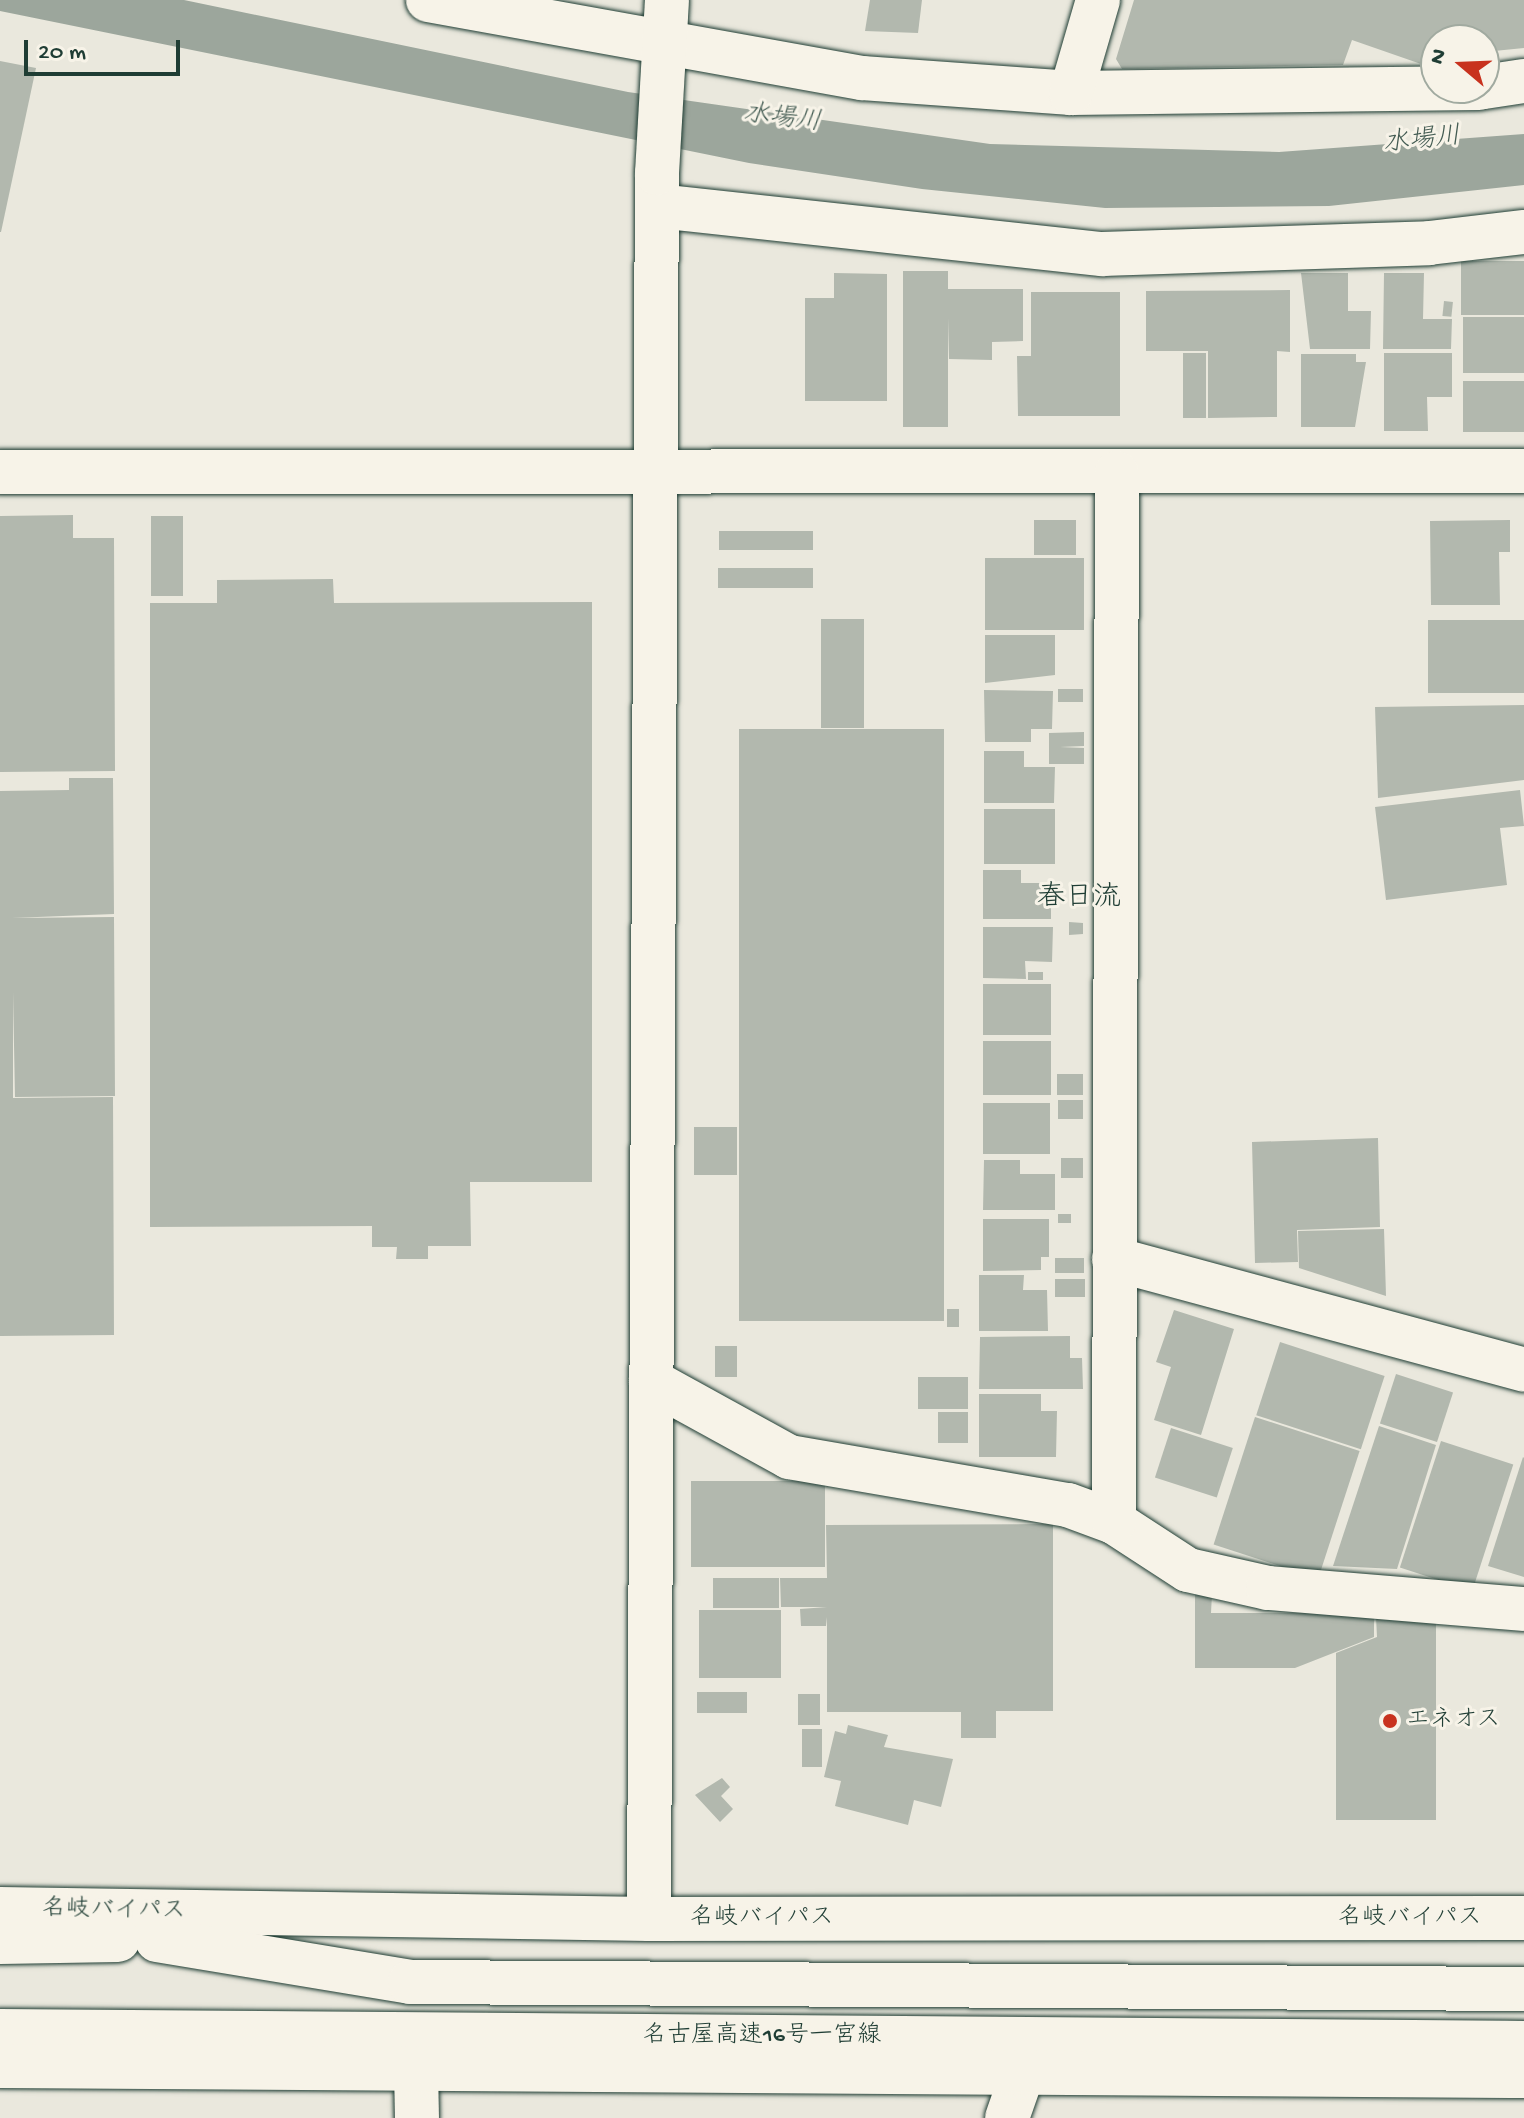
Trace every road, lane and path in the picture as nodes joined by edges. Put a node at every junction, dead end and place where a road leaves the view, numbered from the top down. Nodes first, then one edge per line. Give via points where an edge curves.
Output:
1 (428, 0) edge
2 (667, 0) edge
3 (1098, 0) edge
4 (660, 61) junction
5 (1524, 81) edge
6 (1500, 85) edge
7 (1420, 89) edge
8 (1071, 93) junction
9 (658, 189) junction
10 (1524, 232) edge
11 (1524, 471) edge
12 (0, 472) edge
13 (1117, 473) junction
14 (655, 476) junction
15 (1114, 1259) junction
16 (1524, 1370) edge
17 (651, 1381) junction
18 (1114, 1522) junction
19 (1524, 1609) edge
20 (0, 1909) edge
21 (1524, 1918) edge
22 (649, 1919) junction
23 (1524, 1937) edge
24 (157, 1940) junction
25 (0, 1942) edge
26 (1524, 1989) edge
27 (0, 2031) edge
28 (1524, 2043) edge
29 (0, 2066) edge
30 (416, 2067) junction
31 (1023, 2072) junction
32 (1524, 2076) edge
33 (417, 2118) edge
34 (1007, 2118) edge

1 - 4 main road
2 - 4 main road
3 - 8 main road
4 - 8 main road
4 - 9 main road
5 - 6 main road
7 - 8 main road
9 - 10 main road via 1102,254 1413,244
9 - 14 main road
11 - 13 main road
12 - 14 main road
13 - 14 main road
13 - 15 main road
14 - 17 main road
15 - 16 main road
15 - 18 main road
17 - 18 main road via 789,1457 1068,1505
17 - 22 main road
18 - 19 main road via 1188,1570 1268,1588
20 - 22 main road, 名岐バイパス
21 - 22 main road, 名岐バイパス
23 - 24 main road
24 - 25 main road
24 - 26 main road via 410,1982
27 - 28 main road, 名古屋高速16号一宮線
29 - 30 main road
30 - 31 main road
30 - 33 main road
31 - 32 main road
31 - 34 main road

